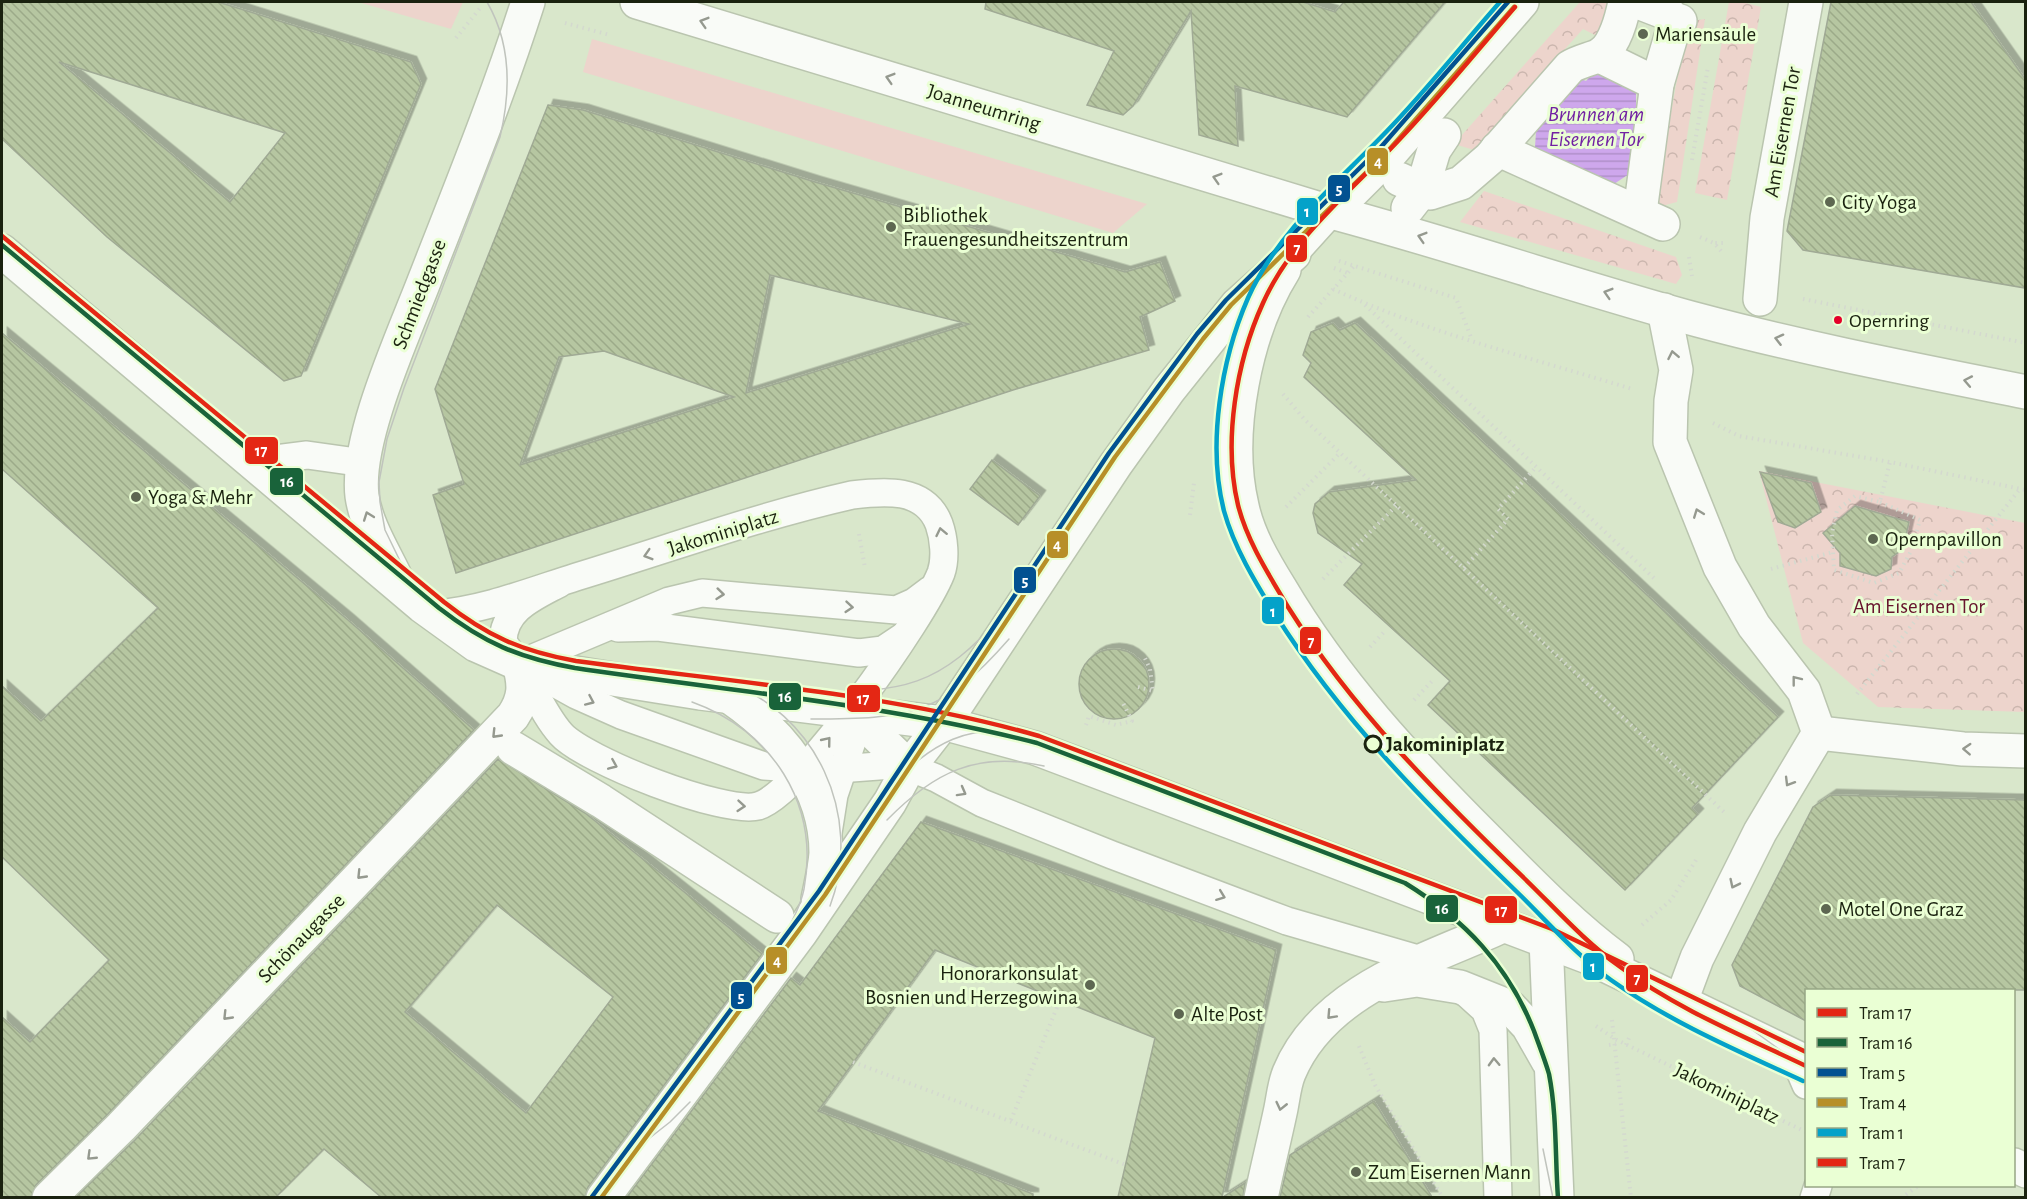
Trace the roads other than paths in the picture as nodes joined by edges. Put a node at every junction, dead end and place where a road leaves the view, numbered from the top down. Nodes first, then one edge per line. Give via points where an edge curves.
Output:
1 (528, 2) edge
2 (637, 2) edge
3 (1522, 2) edge
4 (1625, 2) edge
5 (1638, 2) edge
6 (1806, 2) edge
7 (1600, 56) junction
8 (1657, 84) junction
9 (1444, 135) dead end
10 (1497, 149) junction
11 (1332, 212) junction
12 (2, 251) edge
13 (1294, 254) junction
14 (1760, 299) dead end
15 (1664, 310) junction
16 (2025, 392) edge
17 (251, 462) junction
18 (364, 463) junction
19 (560, 583) junction
20 (401, 588) junction
21 (933, 588) junction
22 (435, 614) junction
23 (605, 630) junction
24 (904, 636) junction
25 (519, 664) junction
26 (729, 696) junction
27 (532, 706) junction
28 (858, 715) junction
29 (943, 723) junction
30 (1819, 733) junction
31 (513, 748) dead end
32 (2025, 751) edge
33 (909, 767) junction
34 (802, 769) junction
35 (842, 769) junction
36 (826, 852) junction
37 (815, 912) junction
38 (777, 916) dead end
39 (1505, 925) junction
40 (1347, 940) junction
41 (1546, 940) junction
42 (1421, 960) junction
43 (1370, 987) junction
44 (1460, 987) junction
45 (1681, 1001) junction
46 (1510, 1007) junction
47 (1795, 1057) edge
48 (1550, 1065) junction
49 (1805, 1083) edge
50 (49, 1197) edge
51 (603, 1197) edge
52 (1261, 1197) edge
53 (1498, 1197) edge
54 (1557, 1197) edge

1 - 18 street, Schmiedgasse via 507,67 382,389
11 -> 2 street, Joanneumring
3 - 11 street via 1389,155
4 - 7 street via 1609,46
5 - 8 street via 1669,14 1677,22
6 - 14 street, Am Eisernen Tor via 1767,218
7 - 8 street
7 - 10 street via 1584,58 1570,67
8 - 10 street via 1651,218
9 - 10 street via 1410,192 1430,193 1461,183
11 - 13 lane
15 -> 11 street
12 - 17 street
13 - 29 street via 1242,300 1182,371
13 - 45 street via 1258,324 1238,415 1235,465 1242,507 1263,560 1314,643 1411,762 1601,948
16 -> 15 street via 1835,354
30 -> 15 street via 1804,691 1754,626 1719,567 1670,442 1676,370
17 - 18 lane via 307,455
17 - 20 street
20 -> 18 street, Schmiedgasse via 366,512 362,494
21 -> 19 lane, Jakominiplatz via 944,555 939,522 917,499 903,493 883,492 825,501
19 - 22 lane, Jakominiplatz via 469,611
19 - 25 lane via 526,601 507,619 503,642
20 - 22 street
23 -> 21 lane, Jakominiplatz via 669,601 702,593 896,610
21 - 24 lane, Jakominiplatz
22 - 25 street via 476,645
23 - 24 lane, Jakominiplatz via 658,627 859,652 883,650
23 - 25 lane, Jakominiplatz
24 - 28 lane, Jakominiplatz
25 - 26 street, Jakominiplatz
25 - 27 street
25 -> 34 lane via 621,715 764,766
26 - 28 street, Jakominiplatz
26 - 34 street, Jakominiplatz via 775,733
27 -> 34 lane, Jakominiplatz via 562,735 592,756 684,794 730,805 759,806 775,797
27 -> 50 street, Schönaugasse via 513,716 130,1118
28 - 29 street, Jakominiplatz
28 - 33 street via 863,726
34 -> 28 lane, Jakominiplatz
28 - 35 lane, Jakominiplatz
29 - 33 street
29 - 39 street, Jakominiplatz via 1035,748
32 -> 30 street via 1963,749
30 -> 45 street via 1760,832 1697,958
31 - 38 street
33 - 35 lane
33 - 37 street via 890,802
33 -> 40 lane via 1044,830
34 - 35 lane
34 - 36 street, Jakominiplatz via 818,809
35 - 36 lane, Jakominiplatz
36 - 37 street, Jakominiplatz
37 - 51 street
39 - 41 street, Jakominiplatz
39 - 42 street
40 - 42 lane
40 - 43 lane via 1372,971
41 - 45 street, Jakominiplatz
41 - 48 street
42 - 43 street
42 - 46 lane
43 - 44 street via 1417,980
43 -> 52 street via 1334,1011 1301,1052 1289,1074
44 - 46 street
53 -> 44 lane via 1493,1030 1485,1010
45 - 47 street
46 - 48 street via 1528,1026
47 - 49 lane
48 - 54 street

